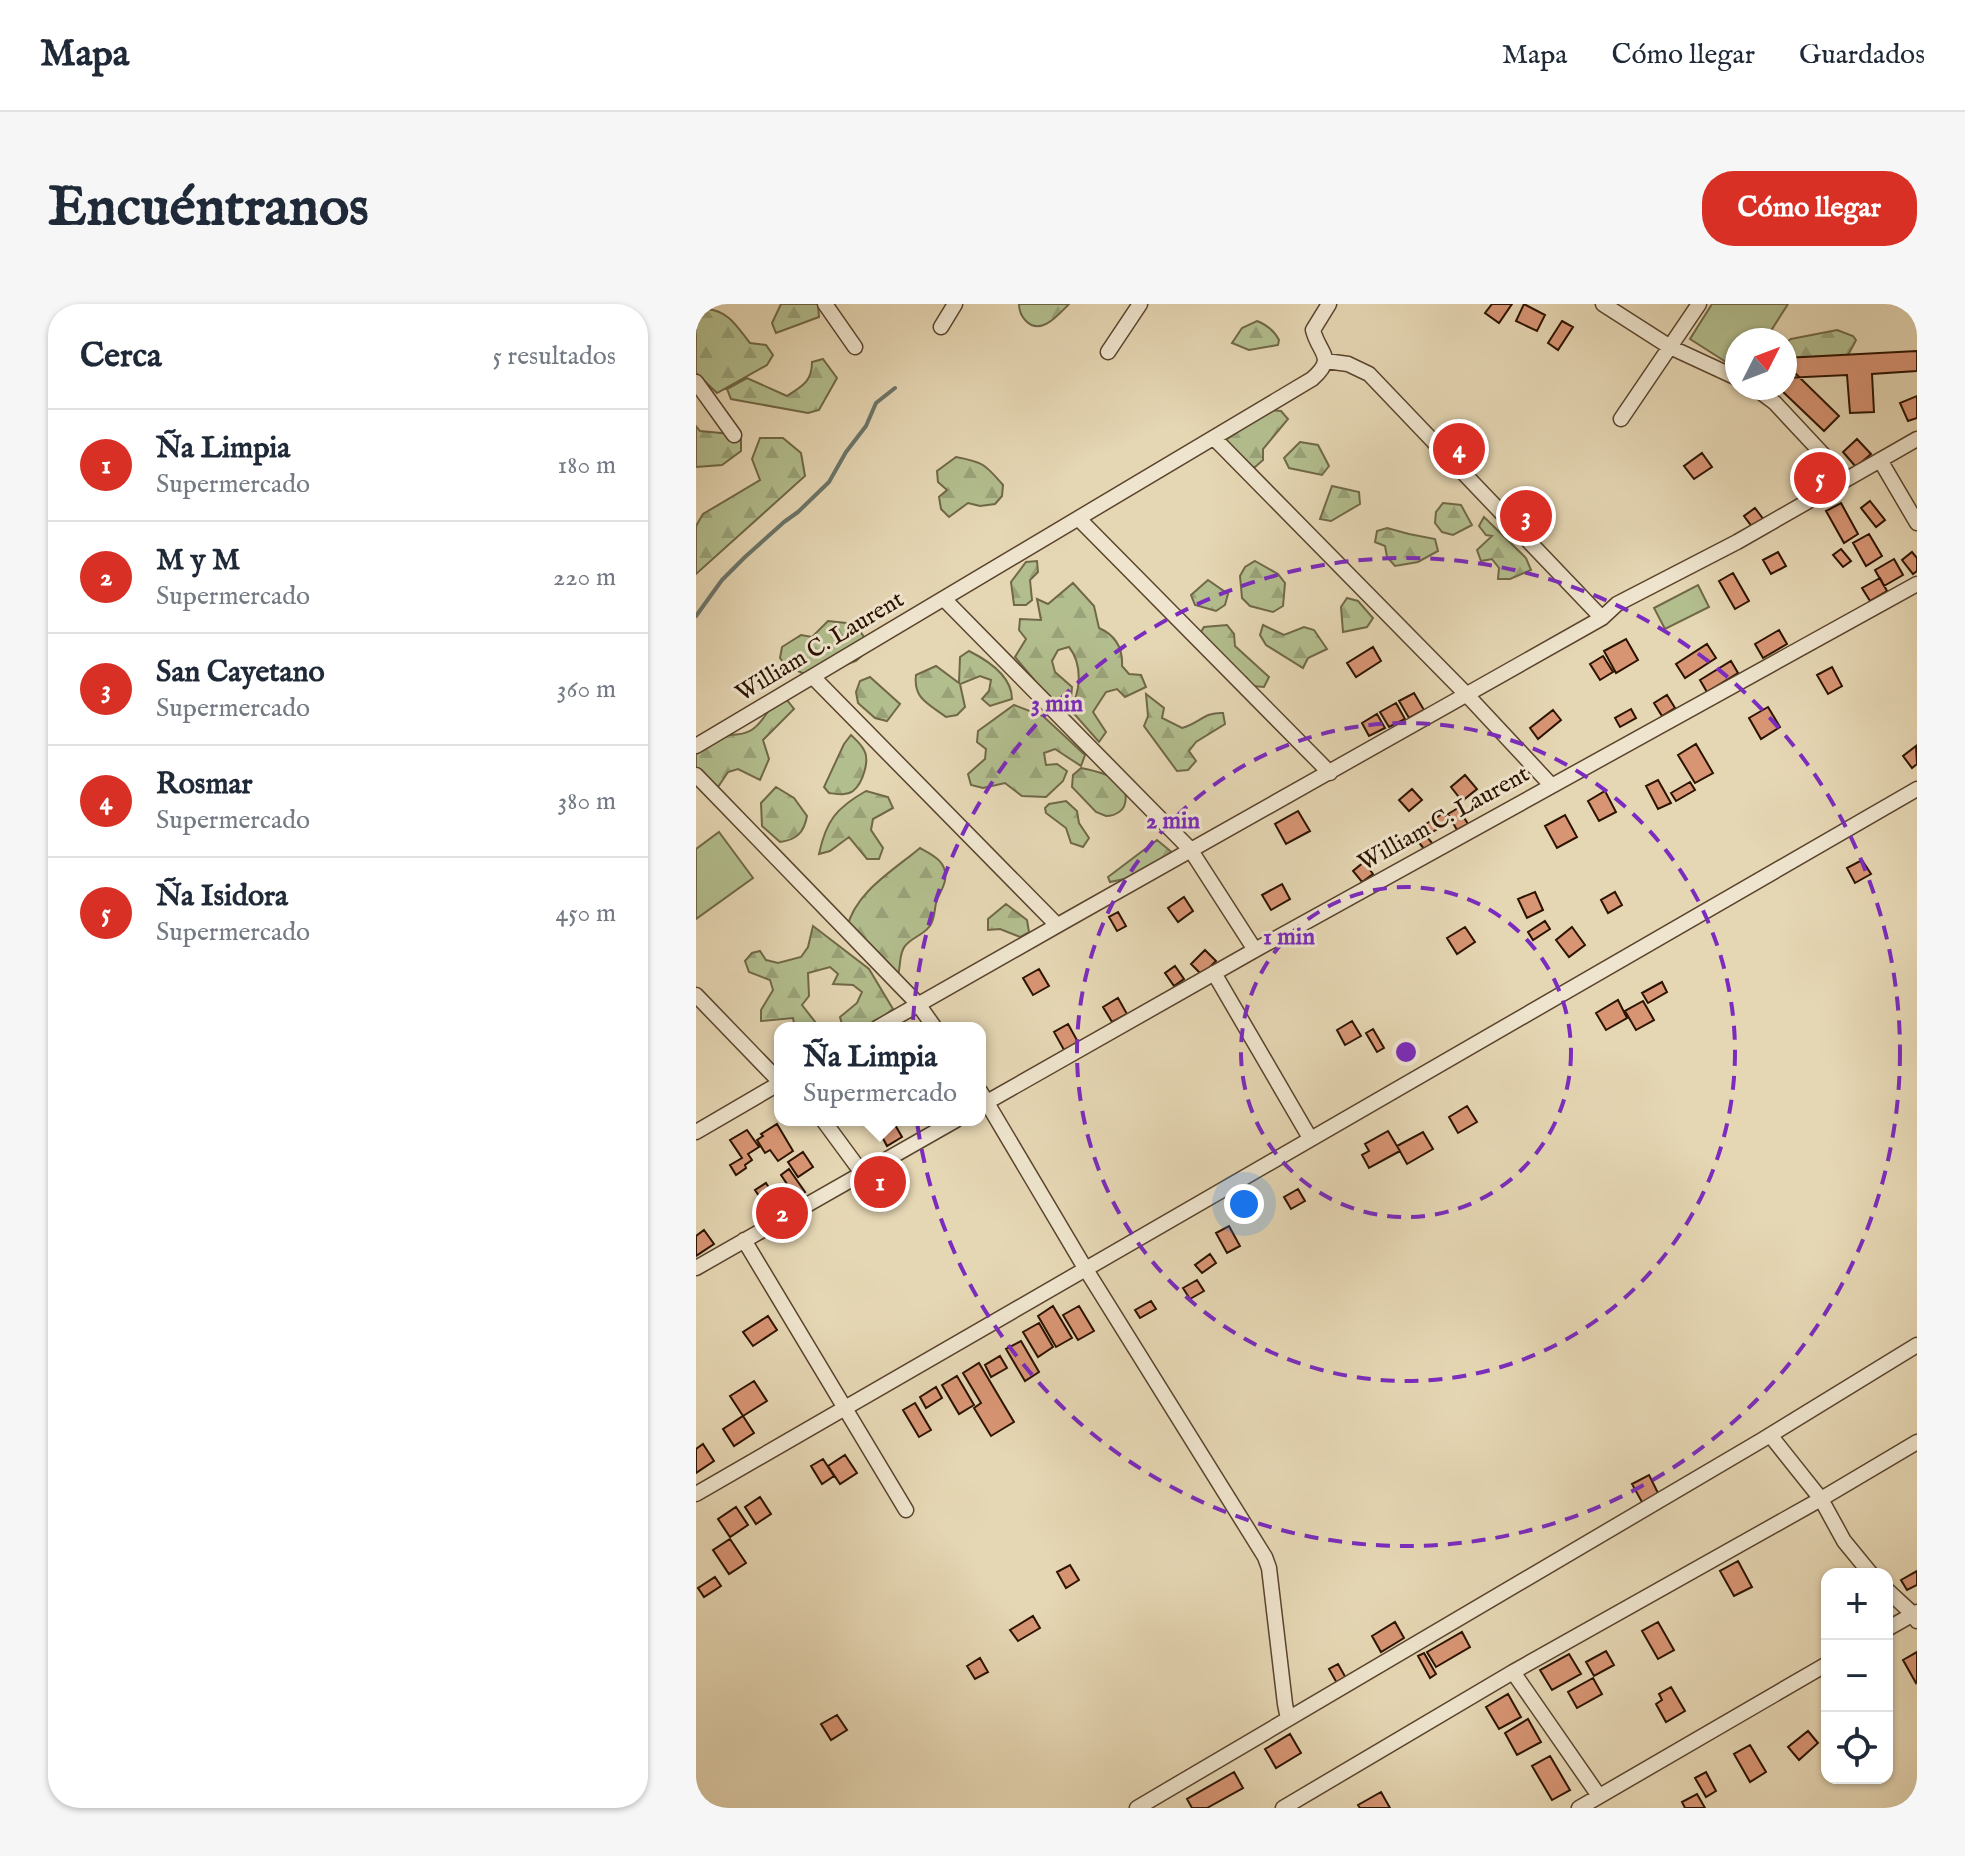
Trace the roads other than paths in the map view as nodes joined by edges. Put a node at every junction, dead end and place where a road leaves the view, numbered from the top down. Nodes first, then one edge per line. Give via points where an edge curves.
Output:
1 (825, 304) edge
2 (955, 304) edge
3 (1140, 304) edge
4 (1329, 304) edge
5 (1603, 304) edge
6 (1699, 304) edge
7 (941, 327) dead end
8 (855, 347) dead end
9 (1670, 347) junction
10 (1108, 352) dead end
11 (1326, 361) junction
12 (1725, 372) edge
13 (696, 382) edge
14 (1771, 400) edge
15 (1621, 419) dead end
16 (734, 435) dead end
17 (1214, 438) junction
18 (1917, 439) edge
19 (1880, 460) junction
20 (1846, 479) junction
21 (1079, 519) junction
22 (1917, 523) edge
23 (1917, 584) edge
24 (944, 599) junction
25 (1602, 618) junction
26 (813, 677) junction
27 (1467, 695) junction
28 (696, 746) edge
29 (1330, 773) junction
30 (696, 775) edge
31 (1551, 785) junction
32 (1917, 789) edge
33 (1190, 849) junction
34 (1057, 925) junction
35 (1255, 950) junction
36 (1214, 973) junction
37 (696, 995) edge
38 (918, 1004) junction
39 (887, 1022) edge
40 (931, 1022) edge
41 (774, 1077) edge
42 (774, 1086) edge
43 (986, 1098) edge
44 (986, 1105) edge
45 (827, 1126) edge
46 (945, 1126) edge
47 (696, 1132) edge
48 (1310, 1138) junction
49 (862, 1173) junction
50 (744, 1240) junction
51 (696, 1268) edge
52 (1085, 1268) junction
53 (1917, 1345) edge
54 (845, 1407) junction
55 (1770, 1435) junction
56 (1917, 1442) edge
57 (696, 1494) edge
58 (1821, 1499) junction
59 (906, 1510) dead end
60 (1866, 1568) edge
61 (1893, 1595) edge
62 (1916, 1615) edge
63 (1893, 1626) edge
64 (1821, 1667) edge
65 (1513, 1672) junction
66 (1288, 1719) junction
67 (1599, 1796) junction
68 (1137, 1808) edge
69 (1283, 1808) edge
70 (1579, 1808) edge

1 - 8 street
2 - 7 street
3 - 10 street
4 - 11 street via 1313,330
5 - 9 street
6 - 9 street
9 - 12 street
9 - 15 street
11 - 17 street, William C. Laurent via 1302,386
11 - 25 street via 1369,374
13 - 16 street
14 - 20 street
17 - 21 street, William C. Laurent
17 - 27 street, William C. Laurent
18 - 19 street
19 - 20 street
19 - 22 street
20 - 25 street via 1617,604
21 - 24 street, William C. Laurent
21 - 29 street
23 - 31 street
24 - 26 street, William C. Laurent
24 - 33 street
25 - 27 street
26 - 28 street, William C. Laurent
26 - 34 street
27 - 29 street
27 - 31 street, William C. Laurent
29 - 33 street
30 - 38 street
31 - 35 street, William C. Laurent
32 - 48 street
33 - 34 street
33 - 35 street
34 - 38 street
35 - 36 street, William C. Laurent
36 - 43 street, William C. Laurent
36 - 48 street
37 - 41 street
38 - 39 street
38 - 40 street
42 - 47 street
44 - 52 street
45 - 49 street
46 - 49 street
48 - 52 street
49 - 50 street
50 - 51 street
50 - 54 street
52 - 54 street
52 - 66 street via 1265,1557
53 - 55 street
54 - 57 street
54 - 59 street
55 - 58 street
55 - 66 street
56 - 58 street
58 - 60 street
58 - 65 street
61 - 62 street
62 - 63 street
64 - 67 street
65 - 67 street
65 - 69 street
66 - 68 street
67 - 70 street

